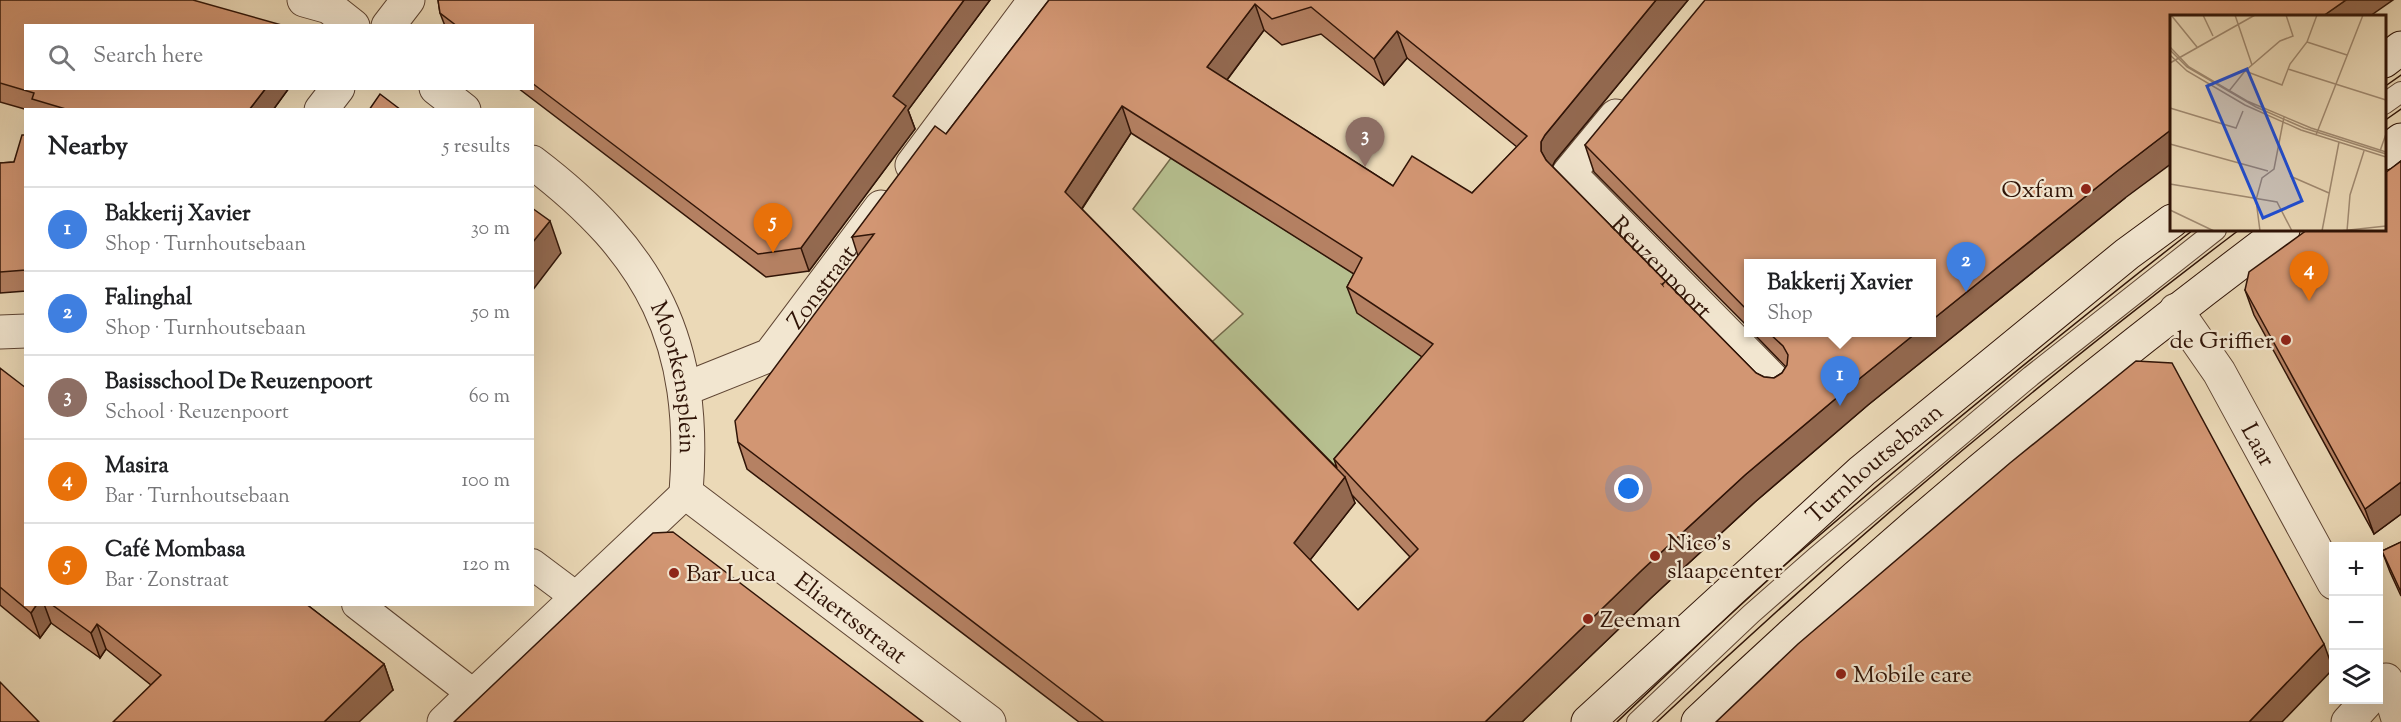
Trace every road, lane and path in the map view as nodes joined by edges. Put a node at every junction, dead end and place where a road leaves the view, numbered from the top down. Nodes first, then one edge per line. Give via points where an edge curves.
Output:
1 (304, 0) edge
2 (408, 0) edge
3 (1035, 0) edge
4 (350, 24) edge
5 (390, 24) edge
6 (2401, 48) edge
7 (2386, 60) edge
8 (336, 90) edge
9 (439, 90) edge
10 (1637, 91) edge
11 (2401, 92) edge
12 (2386, 103) edge
13 (323, 108) edge
14 (461, 108) edge
15 (2401, 140) edge
16 (2386, 152) edge
17 (534, 164) edge
18 (2170, 222) edge
19 (2215, 231) edge
20 (2282, 231) edge
21 (2176, 310) junction
22 (24, 331) edge
23 (0, 333) edge
24 (1779, 386) edge
25 (684, 389) junction
26 (686, 493) junction
27 (534, 566) edge
28 (2329, 574) edge
29 (576, 597) junction
30 (360, 606) edge
31 (2383, 693) edge
32 (473, 694) junction
33 (2362, 704) edge
34 (444, 722) edge
35 (990, 722) edge
36 (1588, 722) edge
37 (1637, 722) edge
38 (1698, 722) edge
39 (2348, 722) edge
40 (2398, 722) edge

1 - 4 street via 329,7
2 - 5 street
3 - 25 street, Zonstraat via 770,355
6 - 7 street
8 - 13 street
9 - 14 street
10 - 24 street, Reuzenpoort via 1569,173
11 - 12 lane
15 - 16 street
17 - 25 street, Moorkensplein via 595,215 639,271 663,314
18 - 36 street, Turnhoutsebaan via 1862,471
19 - 37 lane via 2031,376 1816,557
20 - 21 street
21 - 28 street, Laar via 2219,372
21 - 38 street via 1919,520
22 - 23 street
25 - 26 street, Moorkensplein via 688,423
26 - 29 street
26 - 35 street, Eliaertsstraat
27 - 29 street
29 - 32 street
30 - 32 street
31 - 40 street
32 - 34 street
33 - 39 street

